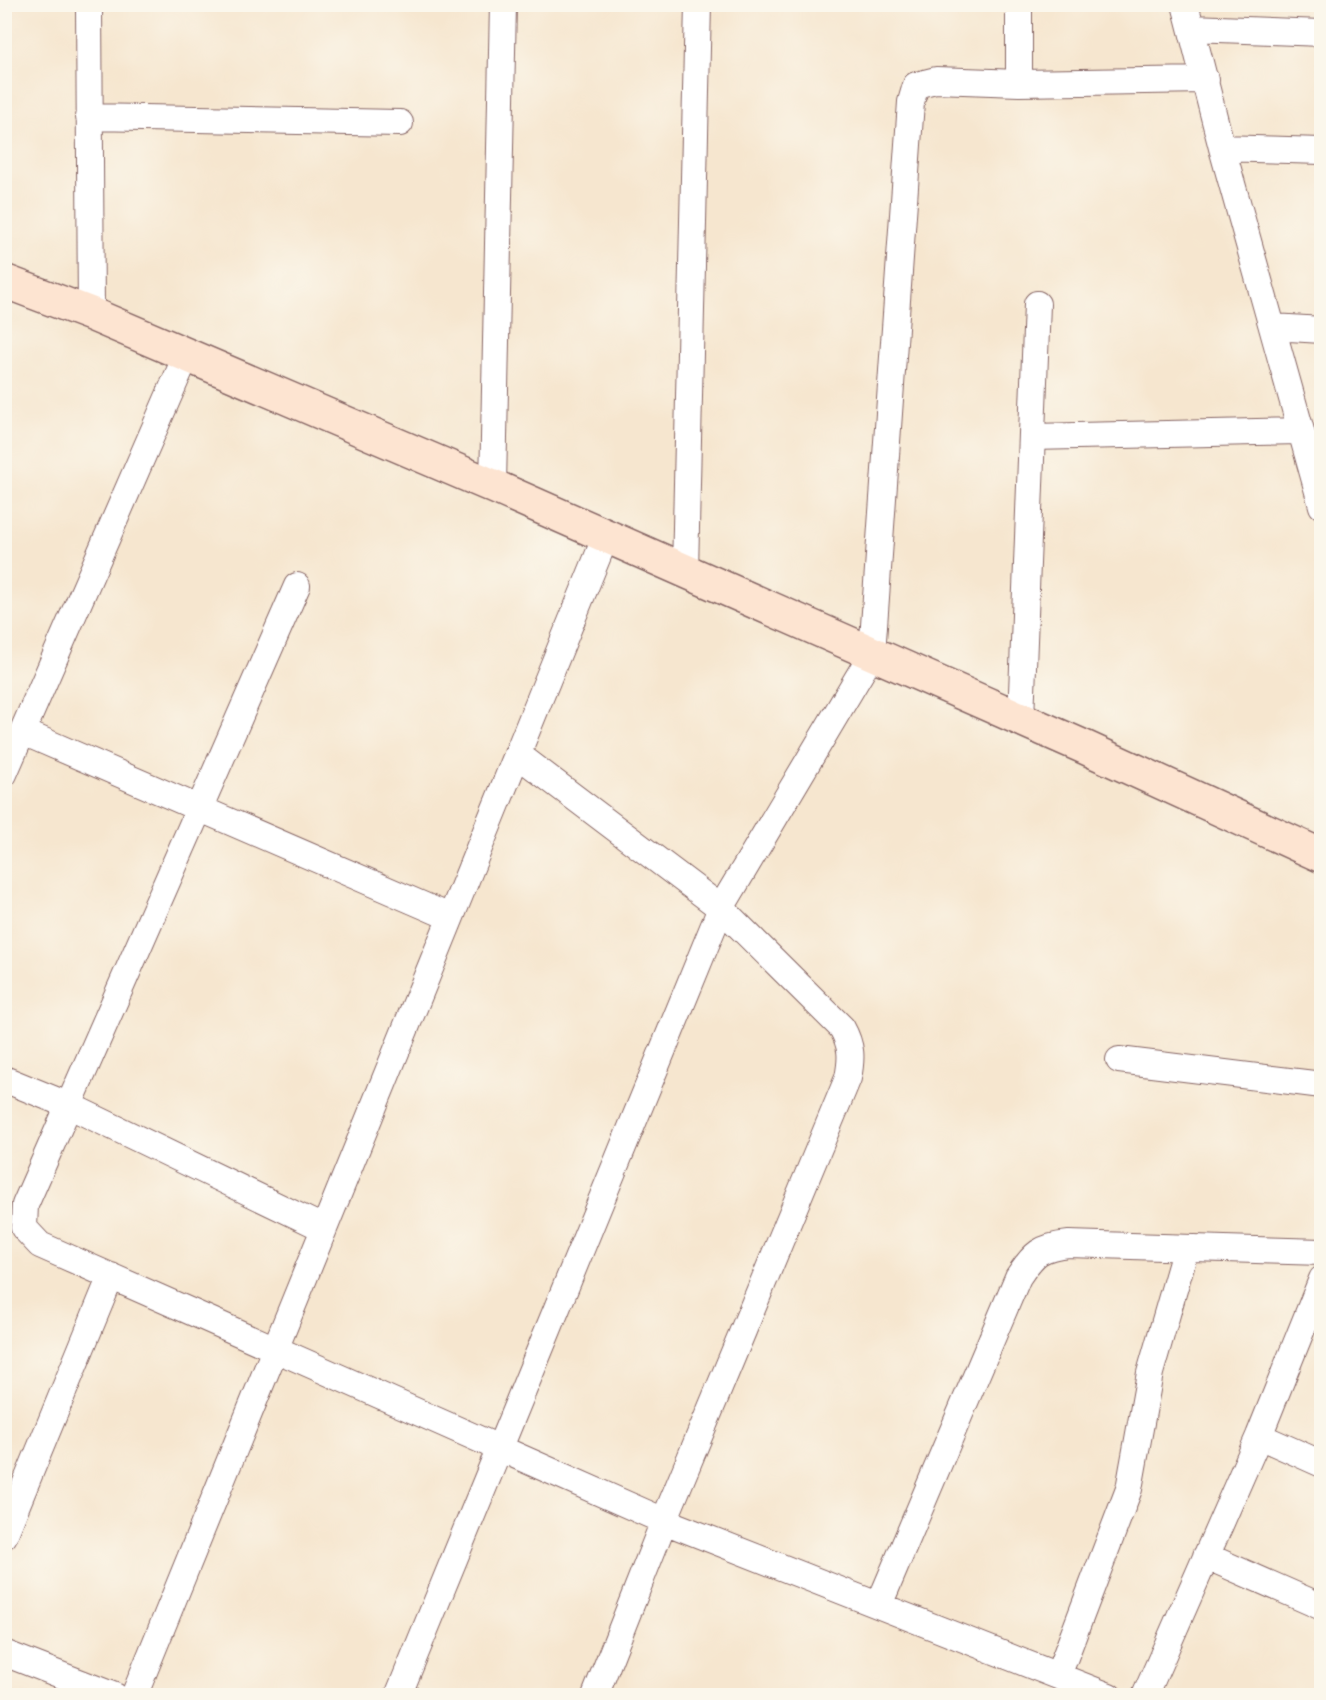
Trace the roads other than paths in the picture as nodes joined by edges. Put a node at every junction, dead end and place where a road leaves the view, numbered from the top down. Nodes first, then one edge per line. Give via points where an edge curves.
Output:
1 (89, 4) edge
2 (503, 4) edge
3 (698, 4) edge
4 (1019, 4) edge
5 (1188, 16) edge
6 (1322, 33) edge
7 (1206, 81) junction
8 (1019, 83) junction
9 (89, 117) junction
10 (400, 123) dead end
11 (1222, 148) junction
12 (1322, 151) edge
13 (4, 281) edge
14 (1037, 304) dead end
15 (91, 314) junction
16 (1272, 327) junction
17 (1322, 330) edge
18 (187, 354) junction
19 (1301, 431) junction
20 (1032, 437) junction
21 (492, 486) junction
22 (1322, 506) edge
23 (606, 536) junction
24 (685, 571) junction
25 (297, 586) dead end
26 (872, 654) junction
27 (1021, 719) junction
28 (23, 732) junction
29 (517, 754) junction
30 (4, 774) edge
31 (200, 808) junction
32 (1322, 856) edge
33 (721, 908) junction
34 (450, 917) junction
35 (1119, 1060) dead end
36 (4, 1079) edge
37 (1322, 1085) edge
38 (70, 1106) junction
39 (323, 1228) junction
40 (1186, 1248) junction
41 (1322, 1252) edge
42 (111, 1276) junction
43 (1322, 1279) edge
44 (1312, 1327) edge
45 (275, 1348) junction
46 (1259, 1436) junction
47 (500, 1447) junction
48 (1322, 1464) edge
49 (664, 1521) junction
50 (4, 1536) edge
51 (1206, 1556) junction
52 (879, 1605) junction
53 (1322, 1607) edge
54 (4, 1653) edge
55 (1059, 1673) junction
56 (115, 1695) edge
57 (134, 1695) edge
58 (398, 1695) edge
59 (594, 1695) edge
60 (1109, 1695) edge
61 (1145, 1695) edge

1 - 9 street
2 - 21 street
3 - 24 street
4 - 8 street
5 - 6 street
5 - 7 street
7 - 8 street
7 - 11 street
8 - 26 street via 936,80 916,85 911,102
9 - 10 street
9 - 15 street
11 - 12 street
11 - 16 street
13 - 15 street
14 - 20 street
15 - 18 street
16 - 17 street
16 - 19 street
18 - 21 street
18 - 28 street
19 - 20 street
19 - 22 street
20 - 27 street
21 - 23 street
23 - 24 street
23 - 29 street
24 - 26 street
25 - 31 street
26 - 27 street
26 - 33 street
27 - 32 street
28 - 30 street
28 - 31 street
29 - 33 street
29 - 34 street
31 - 34 street
31 - 38 street
33 - 47 street
33 - 49 street via 842,1028 850,1042 852,1058 843,1089
34 - 39 street
35 - 37 street
36 - 38 street
38 - 39 street
38 - 42 street via 25,1205 24,1228 40,1245
39 - 45 street
40 - 41 street
40 - 52 street via 1069,1244 1034,1254 1018,1277
40 - 55 street via 1150,1373 1129,1489
42 - 45 street
42 - 50 street
43 - 44 street
44 - 46 street
45 - 47 street
45 - 57 street
46 - 48 street
46 - 51 street
47 - 49 street
47 - 58 street
49 - 52 street
49 - 59 street
51 - 53 street
51 - 61 street
52 - 55 street
54 - 56 street
55 - 60 street

